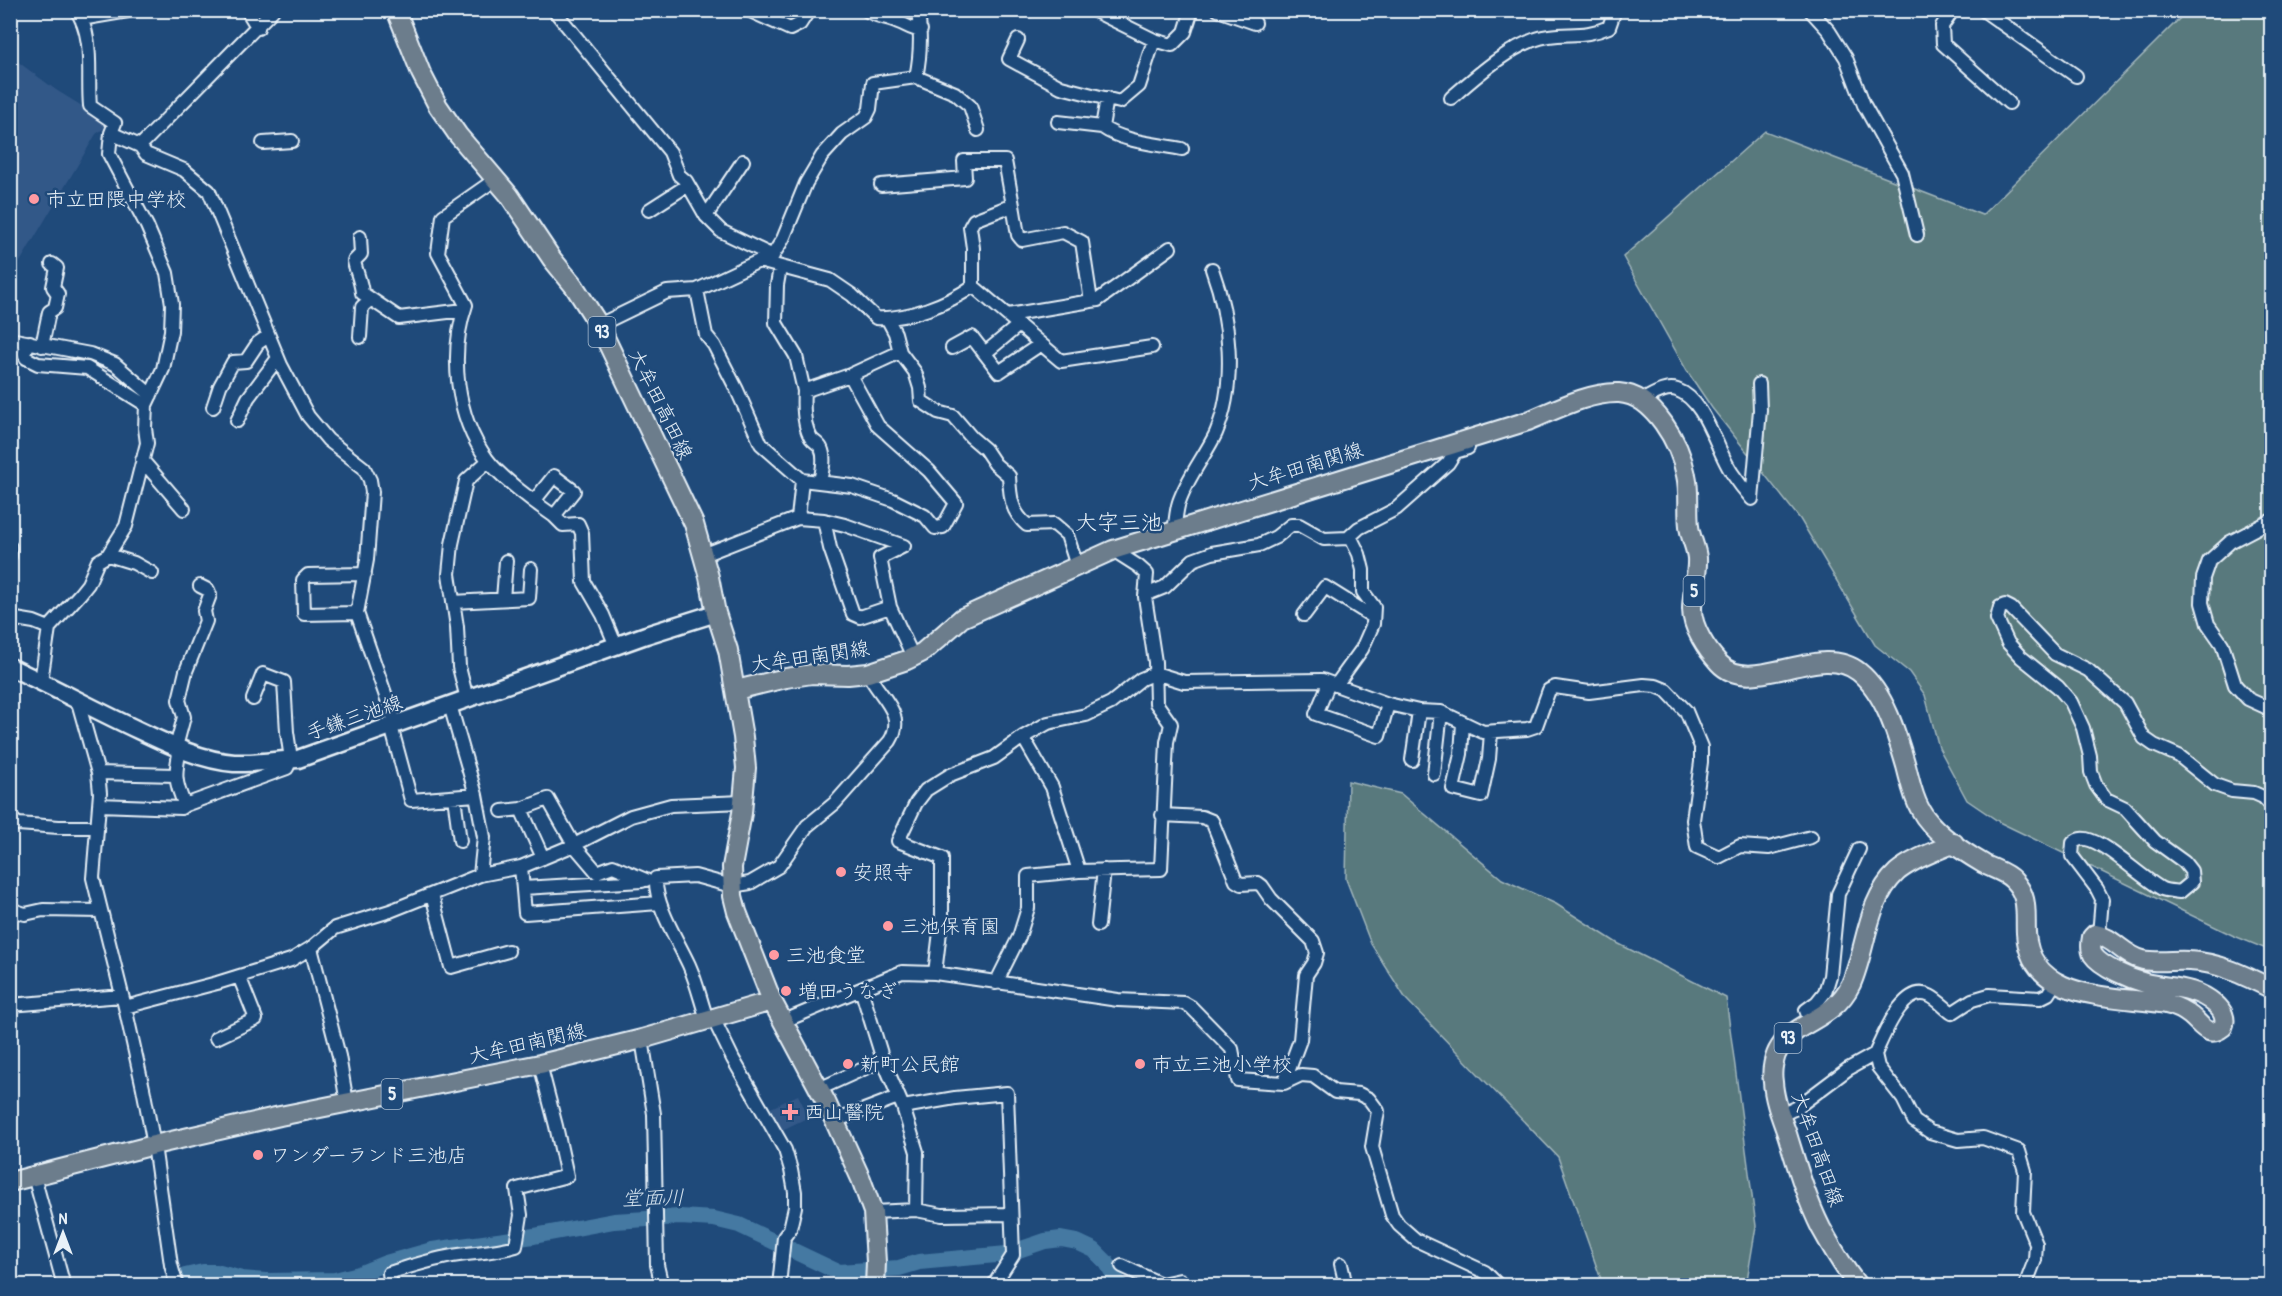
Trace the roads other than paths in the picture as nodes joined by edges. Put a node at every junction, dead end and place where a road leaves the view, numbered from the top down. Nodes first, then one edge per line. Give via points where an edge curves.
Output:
1 (134, 10) edge
2 (247, 10) edge
3 (273, 10) edge
4 (396, 10) edge
5 (554, 10) edge
6 (748, 10) edge
7 (809, 10) edge
8 (866, 10) edge
9 (918, 10) edge
10 (1093, 10) edge
11 (1192, 10) edge
12 (1218, 10) edge
13 (1615, 10) edge
14 (1810, 10) edge
15 (1953, 10) edge
16 (1983, 10) edge
17 (79, 15) edge
18 (1255, 23) dead end
19 (258, 28) junction
20 (921, 30) junction
21 (1018, 40) dead end
22 (1154, 40) junction
23 (2076, 76) dead end
24 (916, 77) junction
25 (1107, 98) junction
26 (1451, 98) dead end
27 (2009, 103) dead end
28 (1058, 122) dead end
29 (1102, 127) junction
30 (978, 130) dead end
31 (111, 133) junction
32 (292, 141) dead end
33 (263, 143) dead end
34 (140, 146) junction
35 (1182, 149) dead end
36 (743, 161) dead end
37 (496, 179) junction
38 (688, 185) junction
39 (881, 185) dead end
40 (649, 210) dead end
41 (1014, 212) junction
42 (706, 216) junction
43 (1917, 236) dead end
44 (360, 237) dead end
45 (1170, 248) dead end
46 (770, 259) junction
47 (52, 264) dead end
48 (780, 268) junction
49 (1212, 269) dead end
50 (973, 286) junction
51 (697, 290) junction
52 (371, 299) junction
53 (1091, 301) junction
54 (464, 310) junction
55 (1008, 315) junction
56 (887, 318) junction
57 (599, 325) junction
58 (1018, 325) junction
59 (268, 336) junction
60 (360, 337) dead end
61 (10, 339) edge
62 (36, 344) junction
63 (1041, 344) junction
64 (1152, 347) dead end
65 (952, 348) dead end
66 (900, 352) junction
67 (985, 353) junction
68 (278, 358) junction
69 (850, 375) junction
70 (1759, 384) dead end
71 (804, 391) junction
72 (149, 400) junction
73 (1643, 400) junction
74 (213, 407) dead end
75 (237, 421) dead end
76 (1483, 435) junction
77 (142, 460) junction
78 (488, 461) junction
79 (802, 480) junction
80 (820, 481) junction
81 (534, 501) junction
82 (183, 509) dead end
83 (554, 516) junction
84 (798, 518) junction
85 (824, 520) junction
86 (2271, 520) edge
87 (1174, 530) junction
88 (1350, 536) junction
89 (10, 547) edge
90 (1113, 550) junction
91 (108, 555) junction
92 (703, 555) junction
93 (10, 556) edge
94 (506, 561) dead end
95 (1077, 566) junction
96 (531, 569) dead end
97 (152, 573) dead end
98 (365, 574) junction
99 (200, 586) dead end
100 (1145, 595) junction
101 (503, 599) junction
102 (453, 602) junction
103 (890, 608) junction
104 (357, 613) junction
105 (716, 613) junction
106 (1304, 615) dead end
107 (1373, 617) junction
108 (10, 618) edge
109 (49, 628) junction
110 (616, 646) junction
111 (913, 657) junction
112 (10, 666) edge
113 (868, 673) junction
114 (1155, 673) junction
115 (41, 681) junction
116 (1332, 684) junction
117 (736, 690) junction
118 (253, 699) dead end
119 (467, 699) junction
120 (78, 702) junction
121 (1388, 704) junction
122 (450, 705) junction
123 (2271, 710) edge
124 (1419, 711) junction
125 (1441, 712) junction
126 (1463, 723) junction
127 (394, 725) junction
128 (1491, 732) junction
129 (1023, 737) junction
130 (178, 748) junction
131 (291, 759) junction
132 (1412, 760) dead end
133 (98, 773) junction
134 (1434, 774) dead end
135 (175, 775) junction
136 (476, 795) junction
137 (454, 797) junction
138 (743, 802) junction
139 (99, 805) junction
140 (185, 805) junction
141 (2271, 806) edge
142 (521, 809) junction
143 (502, 811) dead end
144 (1162, 815) junction
145 (10, 818) edge
146 (96, 827) junction
147 (1811, 837) dead end
148 (460, 841) dead end
149 (1954, 843) junction
150 (574, 844) junction
151 (1859, 849) dead end
152 (543, 858) junction
153 (521, 867) junction
154 (1104, 870) junction
155 (1079, 871) junction
156 (480, 875) junction
157 (651, 879) junction
158 (732, 886) junction
159 (523, 888) junction
160 (432, 895) junction
161 (659, 903) junction
162 (10, 909) edge
163 (100, 911) junction
164 (1098, 925) dead end
165 (2099, 935) junction
166 (312, 948) junction
167 (508, 951) dead end
168 (935, 973) junction
169 (239, 976) junction
170 (996, 983) junction
171 (2055, 983) junction
172 (861, 989) junction
173 (2271, 989) edge
174 (772, 1000) junction
175 (124, 1001) junction
176 (10, 1005) edge
177 (710, 1018) junction
178 (784, 1020) junction
179 (1810, 1023) junction
180 (216, 1038) dead end
181 (642, 1039) junction
182 (1875, 1054) junction
183 (883, 1060) junction
184 (540, 1064) junction
185 (1284, 1083) junction
186 (819, 1089) junction
187 (901, 1102) junction
188 (347, 1103) junction
189 (1781, 1115) junction
190 (835, 1121) junction
191 (154, 1145) junction
192 (34, 1176) junction
193 (10, 1182) edge
194 (916, 1210) junction
195 (873, 1212) junction
196 (1011, 1214) junction
197 (1341, 1264) dead end
198 (1122, 1266) dead end
199 (875, 1275) edge
200 (175, 1282) edge
201 (64, 1286) edge
202 (392, 1286) edge
203 (662, 1286) edge
204 (780, 1286) edge
205 (993, 1286) edge
206 (1185, 1286) edge
207 (1346, 1286) edge
208 (1499, 1286) edge
209 (1858, 1286) edge
210 (2025, 1286) edge

1 - 17 street
2 - 19 street
3 - 19 street
4 - 37 main road, 大牟田高田線 / 93 via 438,106
5 - 38 street via 669,152
6 - 7 street via 790,28 800,24
8 - 20 street via 912,30
9 - 20 street
10 - 22 street
11 - 22 street via 1185,32 1172,45
12 - 18 street
13 - 26 street via 1609,27 1579,36 1547,36 1528,43 1486,67
14 - 43 street via 1846,58 1864,105 1902,172
15 - 27 street via 1942,26 1943,44
16 - 23 street
17 - 31 street via 89,57 90,106 115,123
19 - 34 street
20 - 24 street
21 - 25 street via 1009,59 1062,87
22 - 25 street via 1139,86 1120,102
24 - 30 street via 955,93 970,106
24 - 46 street via 873,83 866,117 842,134 822,156
25 - 29 street
28 - 29 street
29 - 35 street via 1142,142
31 - 34 street
31 - 72 street via 109,154 161,256 172,304 171,331 162,369
32 - 33 street
34 - 59 street via 146,154 184,170 209,191
36 - 42 street
37 - 54 street via 443,216 438,253 466,305
37 - 57 main road, 大牟田高田線 / 93
38 - 40 street
38 - 42 street
39 - 41 street via 965,178 964,161 1005,161
41 - 50 street via 1005,208 974,220 970,228
41 - 53 street via 1022,240 1064,232 1082,242
42 - 46 street via 721,231
44 - 52 street via 361,254 354,261 362,293
45 - 53 street via 1098,300
46 - 48 street
46 - 51 street
47 - 62 street via 57,268 53,287 58,294
48 - 56 street via 830,280 852,294 876,318
48 - 71 street via 776,323 796,356
49 - 87 street via 1222,297 1228,340 1227,396 1216,432 1179,503
50 - 55 street
50 - 56 street via 910,316
51 - 57 street via 667,292
51 - 79 street via 706,335 761,444
52 - 54 street via 399,318
52 - 60 street via 362,307
53 - 55 street
54 - 78 street via 458,386 477,444
55 - 58 street
56 - 66 street
57 - 92 main road, 大牟田高田線 / 93 via 694,524
58 - 63 street
58 - 67 street
59 - 68 street
59 - 74 street via 246,361 233,362
61 - 62 street
62 - 72 street via 90,354 115,364
62 - 72 street via 24,353 26,358 38,364 87,368
63 - 64 street via 1062,361
63 - 67 street via 999,372
65 - 67 street via 972,337
66 - 69 street
66 - 95 street via 915,372 921,401 953,416 1010,476 1010,500 1019,519 1027,525 1054,524 1067,535
68 - 75 street via 248,398
68 - 98 street via 308,416 328,440 364,468 370,480
69 - 71 street
69 - 80 street via 878,426 929,471 956,503 943,526 935,528 925,516 893,500 852,486
70 - 73 street via 1752,499 1731,472 1698,406 1688,396 1676,389 1664,390
71 - 80 street via 808,431 824,459
72 - 77 street
73 - 76 main road, 大牟田南関線 via 1619,393 1594,397
73 - 149 main road, 5 via 1662,422 1687,476 1689,528 1697,561 1693,618 1710,651 1728,671 1746,674 1775,673 1817,661 1836,661 1861,673 1878,694 1890,720 1920,810
76 - 87 main road, 大牟田南関線
76 - 88 street via 1485,443 1455,452 1448,463 1396,509
77 - 82 street
77 - 91 street via 126,526
78 - 81 street
78 - 102 street via 466,481 452,544 449,574
79 - 80 street
79 - 84 street
81 - 83 street
81 - 83 street via 554,476 574,491
83 - 110 street via 562,525 578,524 582,533 584,582
84 - 85 street
84 - 92 street
85 - 103 street via 853,614 860,617
85 - 103 street via 904,546 880,558
86 - 123 street via 2229,542 2209,561 2203,578 2202,603 2208,624 2222,644 2235,685 2248,699
87 - 90 main road, 大牟田南関線
88 - 100 street via 1324,539 1299,525 1291,525 1259,545 1193,560 1165,588
88 - 107 street via 1359,554 1363,592 1374,607
89 - 93 street
90 - 95 main road, 大牟田南関線
90 - 100 street via 1147,574
91 - 97 street
91 - 109 street via 98,561 88,584
92 - 105 main road, 大牟田高田線 / 93
94 - 101 street
95 - 111 main road, 大牟田南関線 via 962,618
96 - 101 street via 529,598
98 - 104 street
98 - 104 street via 308,575 303,580 304,614
99 - 130 street via 210,595 204,611 206,621 186,670 179,700 183,717
100 - 114 street
101 - 102 street
102 - 119 street via 459,667
103 - 111 street
104 - 127 street
105 - 110 main road, 手鎌三池線
105 - 117 main road, 大牟田高田線 / 93
106 - 107 street via 1325,587
107 - 116 street via 1362,649
108 - 109 street
109 - 115 street
110 - 119 main road, 手鎌三池線
111 - 113 main road, 大牟田南関線
112 - 115 main road, 手鎌三池線
113 - 117 main road, 大牟田南関線 via 804,675
113 - 158 street via 889,702 896,717 896,732 835,803 807,826 779,866 750,883
114 - 116 street via 1184,682 1322,680
114 - 129 street via 1111,703 1048,723
114 - 144 street via 1156,703 1171,724
115 - 120 main road, 手鎌三池線
116 - 121 street
116 - 121 street via 1316,714 1379,736
117 - 138 main road, 大牟田南関線 via 746,768
118 - 131 street via 263,674 284,682
119 - 122 main road, 手鎌三池線
120 - 130 main road, 手鎌三池線
120 - 133 street
121 - 124 street
122 - 127 main road, 手鎌三池線
122 - 136 street
124 - 125 street
124 - 132 street
125 - 126 street
125 - 134 street
126 - 128 street
126 - 128 street via 1453,789 1481,796
127 - 131 main road, 手鎌三池線
127 - 137 street via 411,800
128 - 147 street via 1536,726 1549,690 1555,687 1589,692 1656,686 1666,690 1686,711 1701,747 1693,820 1697,847 1719,857 1740,846 1769,848
129 - 155 street via 1052,787
129 - 168 street via 994,758 950,775 926,790 898,841 942,858 942,915
130 - 131 main road, 手鎌三池線 via 234,763
130 - 135 street
131 - 140 street via 287,768
133 - 135 street
133 - 139 street
135 - 140 street
136 - 137 street
136 - 156 street via 484,837
137 - 148 street
138 - 150 street via 671,805 631,816
138 - 158 main road, 大牟田南関線
139 - 140 street
139 - 146 street
141 - 165 street via 2254,793 2215,785 2179,756 2154,746 2144,738 2125,703 2088,670 2055,654 2011,608 2000,607 1997,619 2008,643 2071,702 2083,728 2096,785 2106,799 2125,808 2155,841 2191,871 2192,882 2180,892 2165,890 2100,845 2085,838 2076,840 2072,856 2102,899
142 - 143 street
142 - 150 street via 548,799
142 - 152 street
144 - 154 street via 1161,869
144 - 185 street via 1212,821 1236,881 1263,886 1313,941 1317,953 1306,975 1299,1040
145 - 146 street via 18,824
146 - 163 street via 93,878
149 - 171 main road, 5 via 2020,887 2025,898 2029,956
149 - 179 main road, 大牟田高田線 / 93 via 1913,862 1885,886 1876,902 1848,990 1837,1005
150 - 152 street
150 - 157 street via 597,872 613,867
151 - 179 street via 1838,894 1830,976 1825,992 1806,1010
152 - 153 street
153 - 156 street
153 - 159 street
154 - 155 street
154 - 164 street
155 - 170 street via 1028,876 1028,908 1019,937
156 - 160 street
157 - 158 street via 695,876
157 - 159 street
157 - 161 street
158 - 174 main road, 大牟田南関線 via 737,912
159 - 161 street via 525,913
160 - 166 street via 335,928
160 - 167 street via 451,967
161 - 177 street
162 - 163 street via 25,914 43,910
163 - 175 street
165 - 171 main road, 5 via 2092,936 2091,949 2112,970 2146,984 2192,991 2223,1011 2223,1027 2216,1032 2203,1030 2181,1009
165 - 173 main road via 2141,960 2190,960 2236,972
166 - 169 street via 291,960
166 - 188 street
168 - 170 street
168 - 172 street via 902,972
169 - 175 street
169 - 180 street via 256,1019
170 - 185 street via 1118,1000 1184,1003 1232,1049 1238,1080
171 - 182 street via 2040,998 1989,995 1952,1013 1928,994 1916,994 1898,1009
172 - 178 street
172 - 183 street
174 - 177 main road, 大牟田南関線 / 5
174 - 178 main road
175 - 176 street
175 - 191 street
177 - 181 main road, 大牟田南関線 / 5
177 - 204 street via 785,1150 791,1170 795,1207 784,1237
178 - 186 main road
179 - 189 main road, 大牟田高田線 / 93 via 1780,1047 1773,1065 1772,1079
181 - 184 main road, 大牟田南関線 / 5
181 - 203 street via 654,1114 657,1265
182 - 189 street
182 - 210 street via 1878,1067 1914,1121 1930,1132 1958,1140 1983,1138 2019,1151 2025,1171 2023,1212 2036,1244 2035,1260
183 - 186 street
183 - 187 street
184 - 188 main road, 大牟田南関線 / 5
184 - 202 street via 567,1176 517,1190 521,1215 516,1246 428,1261 389,1273
185 - 208 street via 1301,1075 1313,1076 1335,1092 1359,1094 1369,1100 1378,1111 1372,1147 1392,1215 1416,1240 1485,1272
186 - 190 main road
187 - 190 street
187 - 194 street via 917,1152
187 - 196 street via 1007,1093
188 - 191 main road, 大牟田南関線 / 5
189 - 209 main road, 大牟田高田線 / 93 via 1802,1185 1821,1228
190 - 195 main road
191 - 192 main road, 大牟田南関線 / 5
191 - 200 street
192 - 193 main road, 大牟田南関線 / 5
192 - 201 street
194 - 195 street
194 - 196 street via 942,1215
195 - 199 main road
196 - 205 street via 1012,1250
197 - 207 street
198 - 206 street via 1161,1284 1180,1280

